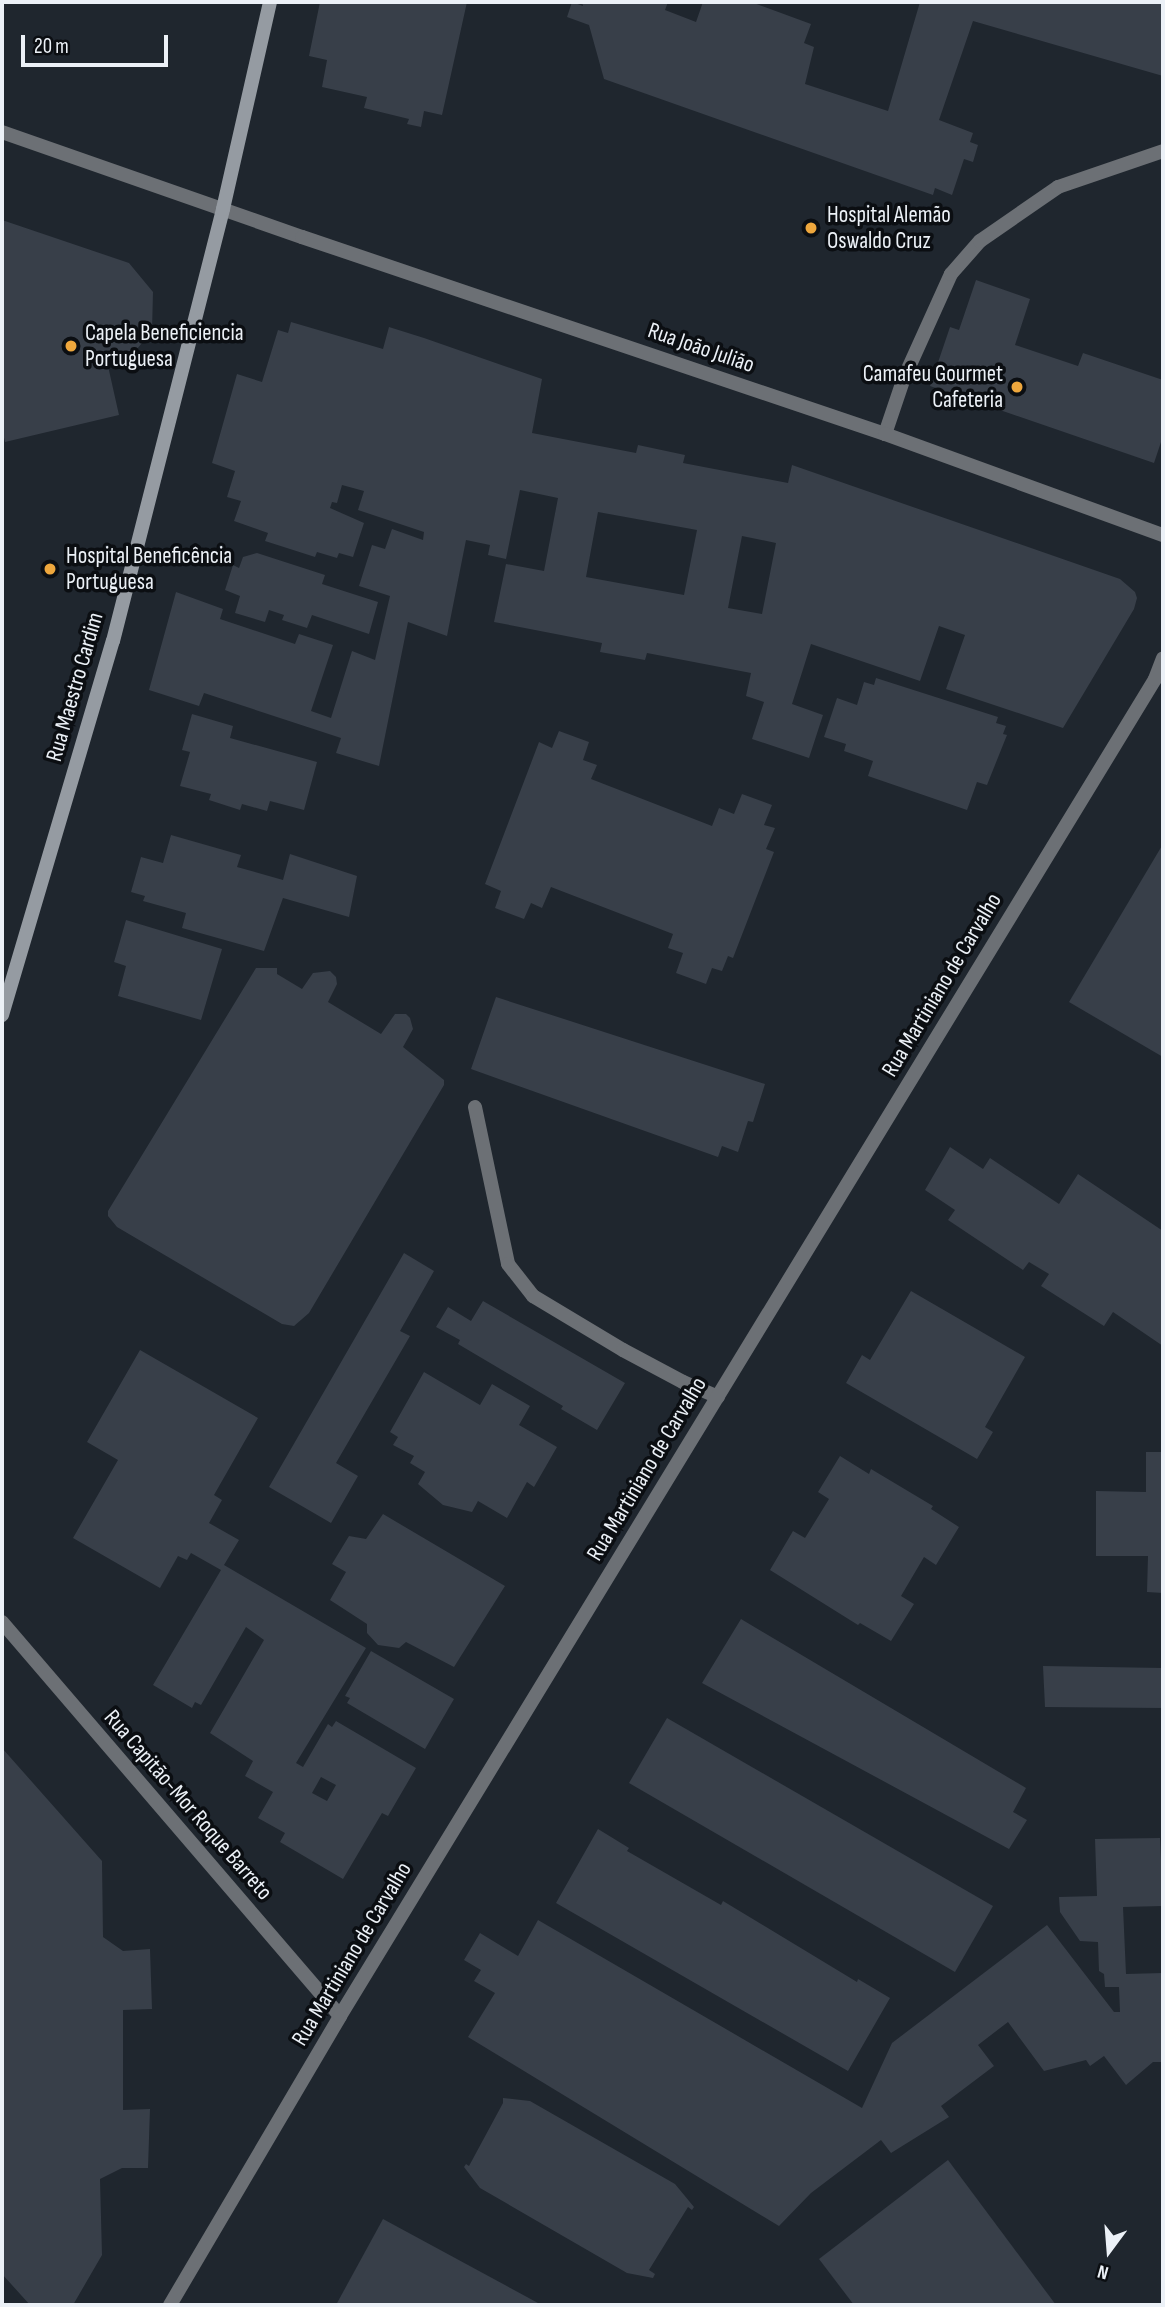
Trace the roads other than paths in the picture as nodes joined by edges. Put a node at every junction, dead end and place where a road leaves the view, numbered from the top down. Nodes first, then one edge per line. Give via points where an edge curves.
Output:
1 (270, 2) edge
2 (2, 132) edge
3 (1163, 151) edge
4 (223, 209) junction
5 (885, 434) junction
6 (1163, 535) edge
7 (1163, 658) edge
8 (2, 1015) edge
9 (475, 1107) dead end
10 (718, 1396) junction
11 (2, 1622) edge
12 (340, 2016) junction
13 (170, 2305) edge

1 - 4 main road, Rua Maestro Cardim
2 - 4 street, Rua João Julião
3 - 5 street via 1058,187 980,241 951,274 904,378
4 - 5 street, Rua João Julião
4 - 8 main road, Rua Maestro Cardim via 113,641
5 - 6 street, Rua João Julião
7 - 10 street, Rua Martiniano de Carvalho via 1155,679
9 - 10 street via 508,1264 533,1296 683,1382
10 - 12 street, Rua Martiniano de Carvalho
11 - 12 street, Rua Capitão-Mor Roque Barreto
12 - 13 street, Rua Martiniano de Carvalho

